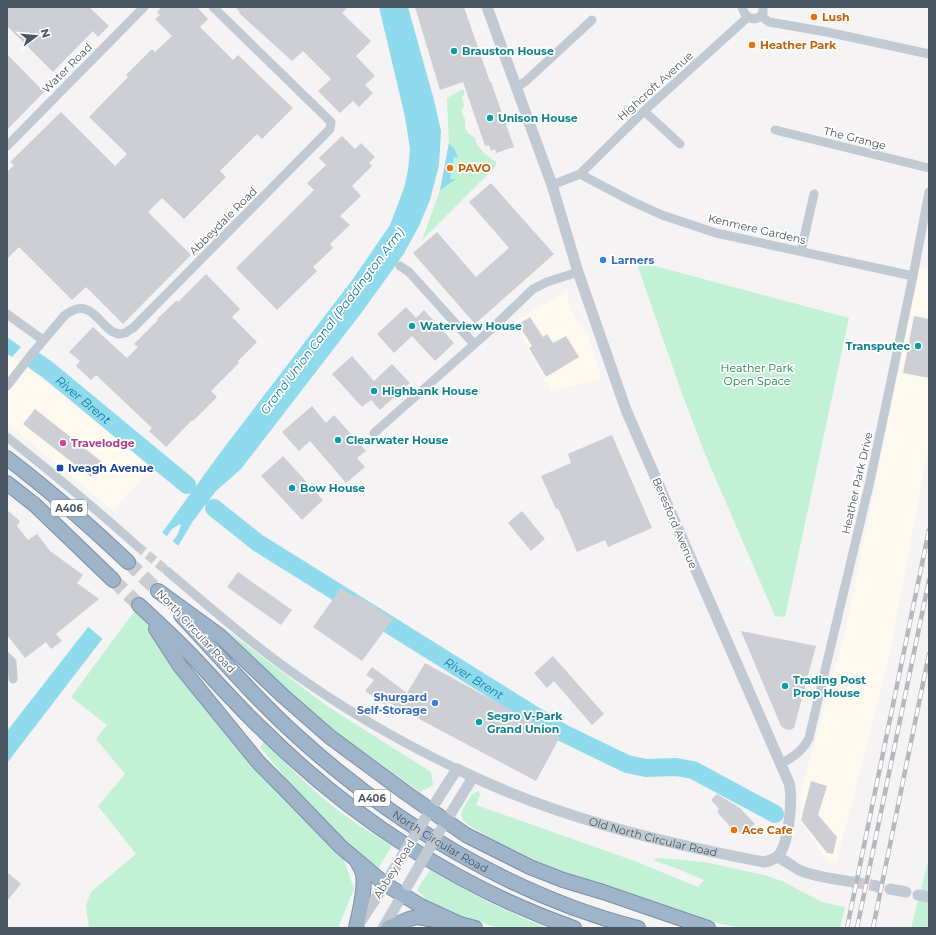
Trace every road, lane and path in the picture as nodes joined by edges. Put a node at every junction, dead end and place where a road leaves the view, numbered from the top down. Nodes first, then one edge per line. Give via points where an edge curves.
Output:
1 (144, 7) edge
2 (213, 7) edge
3 (487, 7) edge
4 (742, 7) edge
5 (762, 11) edge
6 (748, 17) junction
7 (592, 20) dead end
8 (929, 54) edge
9 (517, 87) junction
10 (644, 111) junction
11 (775, 130) dead end
12 (680, 144) dead end
13 (7, 146) edge
14 (929, 168) edge
15 (580, 174) junction
16 (552, 186) junction
17 (929, 192) edge
18 (814, 194) dead end
19 (801, 252) junction
20 (400, 266) dead end
21 (578, 272) junction
22 (913, 276) junction
23 (7, 314) edge
24 (43, 340) junction
25 (474, 344) junction
26 (7, 386) edge
27 (374, 433) dead end
28 (7, 437) edge
29 (7, 458) edge
30 (7, 483) edge
31 (137, 546) tunnel mouth
32 (128, 562) tunnel mouth
33 (167, 572) tunnel mouth
34 (113, 580) tunnel mouth
35 (7, 657) edge
36 (13, 679) dead end
37 (780, 764) junction
38 (457, 769) junction
39 (473, 777) junction
40 (427, 816) junction
41 (442, 827) junction
42 (777, 857) junction
43 (358, 863) junction
44 (388, 879) junction
45 (852, 882) tunnel mouth
46 (890, 889) tunnel mouth
47 (405, 890) junction
48 (906, 892) dead end
49 (460, 924) junction
50 (356, 928) edge
51 (383, 928) edge
52 (388, 928) edge
53 (475, 928) edge
54 (574, 928) edge
55 (638, 928) edge
56 (708, 928) edge

1 - 13 street, Water Road
2 - 24 street, Abbeydale Road via 331,122 330,129 133,328 125,333 112,332 90,311 78,308 65,315
3 - 9 street, Beresford Avenue
4 - 6 street
5 - 6 street via 754,19
5 - 8 street via 769,22
6 - 10 street, Highcroft Avenue
7 - 9 street
9 - 16 street, Beresford Avenue
10 - 12 street
10 - 15 street, Highcroft Avenue
11 - 14 street, The Grange
15 - 16 street
15 - 19 street, Kenmere Gardens via 662,215 716,233
16 - 21 street, Beresford Avenue
17 - 22 street, Heather Park Drive
18 - 19 street
19 - 22 street, Kenmere Gardens
20 - 25 street via 409,272
21 - 25 street via 533,289
21 - 37 street, Beresford Avenue via 626,410
22 - 37 street, Heather Park Drive via 870,481 809,738 800,752
23 - 24 street
24 - 26 street, Abbeydale Road
25 - 27 street
28 - 31 street
29 - 32 highway, A406 via 49,490
30 - 34 highway, A406 via 35,505
33 - 38 street via 282,665 368,722
35 - 36 street via 12,662
37 - 42 street, Beresford Avenue via 789,783 791,798 785,840
38 - 39 street, Old North Circular Road
38 - 40 street, Abbey Road
39 - 41 street, Abbey Road
39 - 42 street, Old North Circular Road via 578,818 640,836 764,862
40 - 41 highway
40 - 44 street, Abbey Road, bridge
40 - 55 highway, North Circular Road / A406 via 330,737 220,636 156,589 296,735 364,792 408,823 497,874 561,903
41 - 47 street, Abbey Road, bridge
41 - 56 highway via 466,835 530,867 563,880
42 - 45 street via 799,870
43 - 44 highway
43 - 50 highway via 363,876 363,890
43 - 54 highway, North Circular Road / A406 via 259,763 180,666 140,605 265,733 357,812 454,874 522,907
44 - 47 highway
44 - 50 street, Abbey Road
46 - 48 street
47 - 49 highway via 421,906
47 - 51 street, Abbey Road
49 - 52 highway via 417,917
49 - 53 highway

